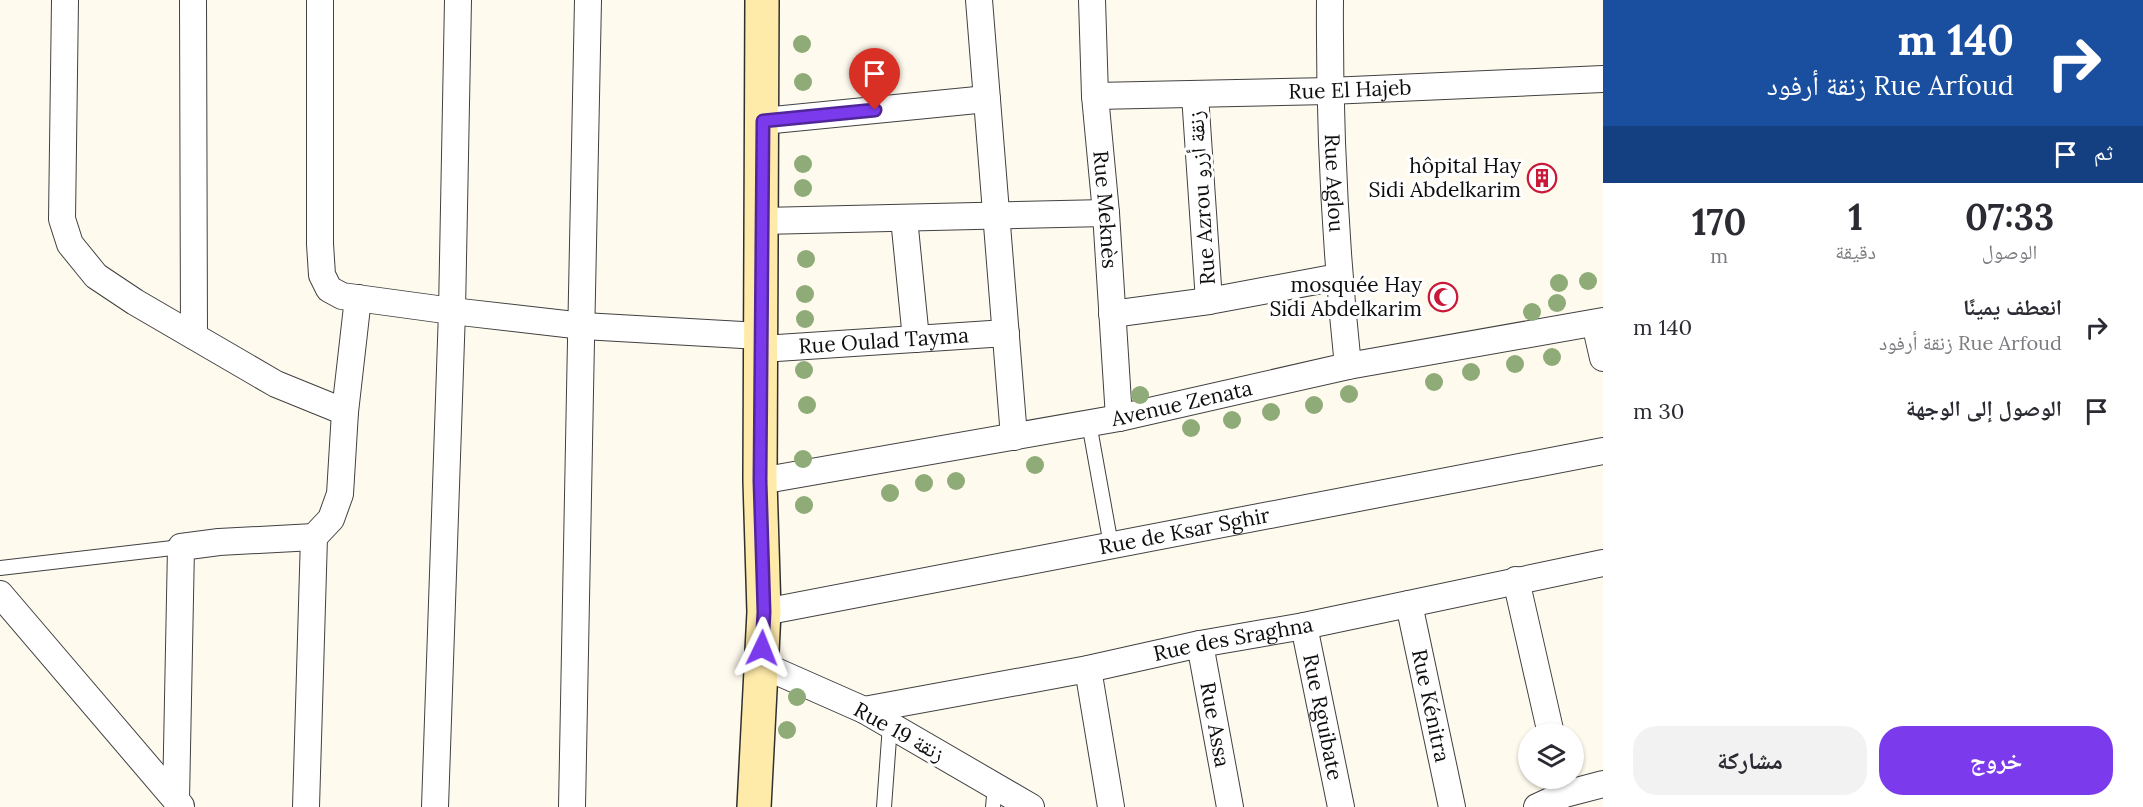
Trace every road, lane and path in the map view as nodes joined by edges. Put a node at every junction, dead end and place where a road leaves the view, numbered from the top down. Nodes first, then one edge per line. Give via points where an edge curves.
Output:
1 (65, 0) edge
2 (194, 0) edge
3 (320, 0) edge
4 (458, 0) edge
5 (588, 0) edge
6 (762, 0) edge
7 (979, 0) edge
8 (1092, 0) edge
9 (1330, 0) edge
10 (1603, 79) edge
11 (1329, 91) junction
12 (1195, 95) junction
13 (1095, 96) junction
14 (987, 99) junction
15 (763, 121) junction
16 (1106, 213) junction
17 (996, 215) junction
18 (904, 218) junction
19 (762, 221) junction
20 (1338, 277) junction
21 (358, 298) junction
22 (1209, 301) junction
23 (452, 311) junction
24 (1112, 314) junction
25 (1599, 322) edge
26 (583, 326) junction
27 (1006, 333) junction
28 (194, 336) junction
29 (916, 339) junction
30 (761, 343) junction
31 (1603, 358) edge
32 (1348, 366) junction
33 (345, 412) junction
34 (1119, 418) junction
35 (1089, 423) junction
36 (1014, 436) junction
37 (1603, 452) edge
38 (760, 481) junction
39 (314, 537) junction
40 (1111, 545) junction
41 (182, 547) junction
42 (1603, 563) edge
43 (0, 568) edge
44 (1516, 580) junction
45 (0, 594) edge
46 (1408, 604) junction
47 (764, 612) junction
48 (1304, 626) junction
49 (1200, 644) junction
50 (762, 665) junction
51 (1088, 669) junction
52 (864, 710) junction
53 (1548, 723) edge
54 (890, 725) junction
55 (1603, 784) edge
56 (1584, 785) edge
57 (1559, 789) edge
58 (994, 796) edge
59 (179, 803) edge
60 (306, 807) edge
61 (435, 807) edge
62 (572, 807) edge
63 (754, 807) edge
64 (884, 807) edge
65 (1032, 807) edge
66 (1111, 807) edge
67 (1230, 807) edge
68 (1341, 807) edge
69 (1452, 807) edge
70 (1537, 807) edge

1 - 28 street via 62,219 70,244 96,276
2 - 28 street
3 - 21 street, Rue Oulad Tayma via 322,275 329,289
4 - 23 street
5 - 26 street
6 - 15 street
7 - 14 street
8 - 13 street, Rue Meknès
9 - 11 street, Rue Aglou
10 - 11 street, Rue El Hajeb
11 - 12 street, Rue El Hajeb
11 - 20 street, Rue Aglou
12 - 13 street, Rue El Hajeb
12 - 22 street, Rue Azrou زنقة أزرو
13 - 16 street, Rue Meknès
14 - 15 street
14 - 17 street
15 - 19 street
16 - 17 street
16 - 24 street, Rue Meknès
17 - 18 street
17 - 27 street
18 - 19 street
18 - 29 street
19 - 30 street
20 - 22 street
20 - 32 street, Rue Aglou
21 - 23 street, Rue Oulad Tayma
21 - 33 street
22 - 24 street
23 - 26 street, Rue Oulad Tayma
23 - 61 street
24 - 34 street, Rue Meknès
25 - 31 street
25 - 32 street, Avenue Zenata
26 - 30 street, Rue Oulad Tayma
26 - 62 street
27 - 29 street, Rue Oulad Tayma
27 - 36 street
28 - 33 street via 276,384
29 - 30 street, Rue Oulad Tayma
30 - 38 street
32 - 34 street, Avenue Zenata
33 - 39 street via 340,494 331,519
34 - 35 street, Avenue Zenata
35 - 36 street, Avenue Zenata
35 - 40 lane
36 - 38 street, Avenue Zenata
37 - 40 street, Rue de Ksar Sghir
38 - 47 street
39 - 41 street
39 - 60 street
40 - 47 street, Rue de Ksar Sghir
41 - 43 lane
41 - 59 street
42 - 44 street, Rue des Sraghna
44 - 46 street, Rue des Sraghna
44 - 53 street
45 - 59 street
46 - 48 street, Rue des Sraghna
46 - 69 street, Rue Kénitra
47 - 50 street
48 - 49 street, Rue des Sraghna
48 - 68 street, Rue Rguibate
49 - 51 street, Rue des Sraghna
49 - 67 street, Rue Assa
50 - 52 street, Rue 19 زنقة
50 - 63 street
51 - 52 street, Rue des Sraghna
51 - 66 street
52 - 54 street, Rue 19 زنقة
54 - 58 street, Rue 19 زنقة
54 - 64 lane
55 - 56 street
57 - 70 street
58 - 65 street, Rue 19 زنقة

